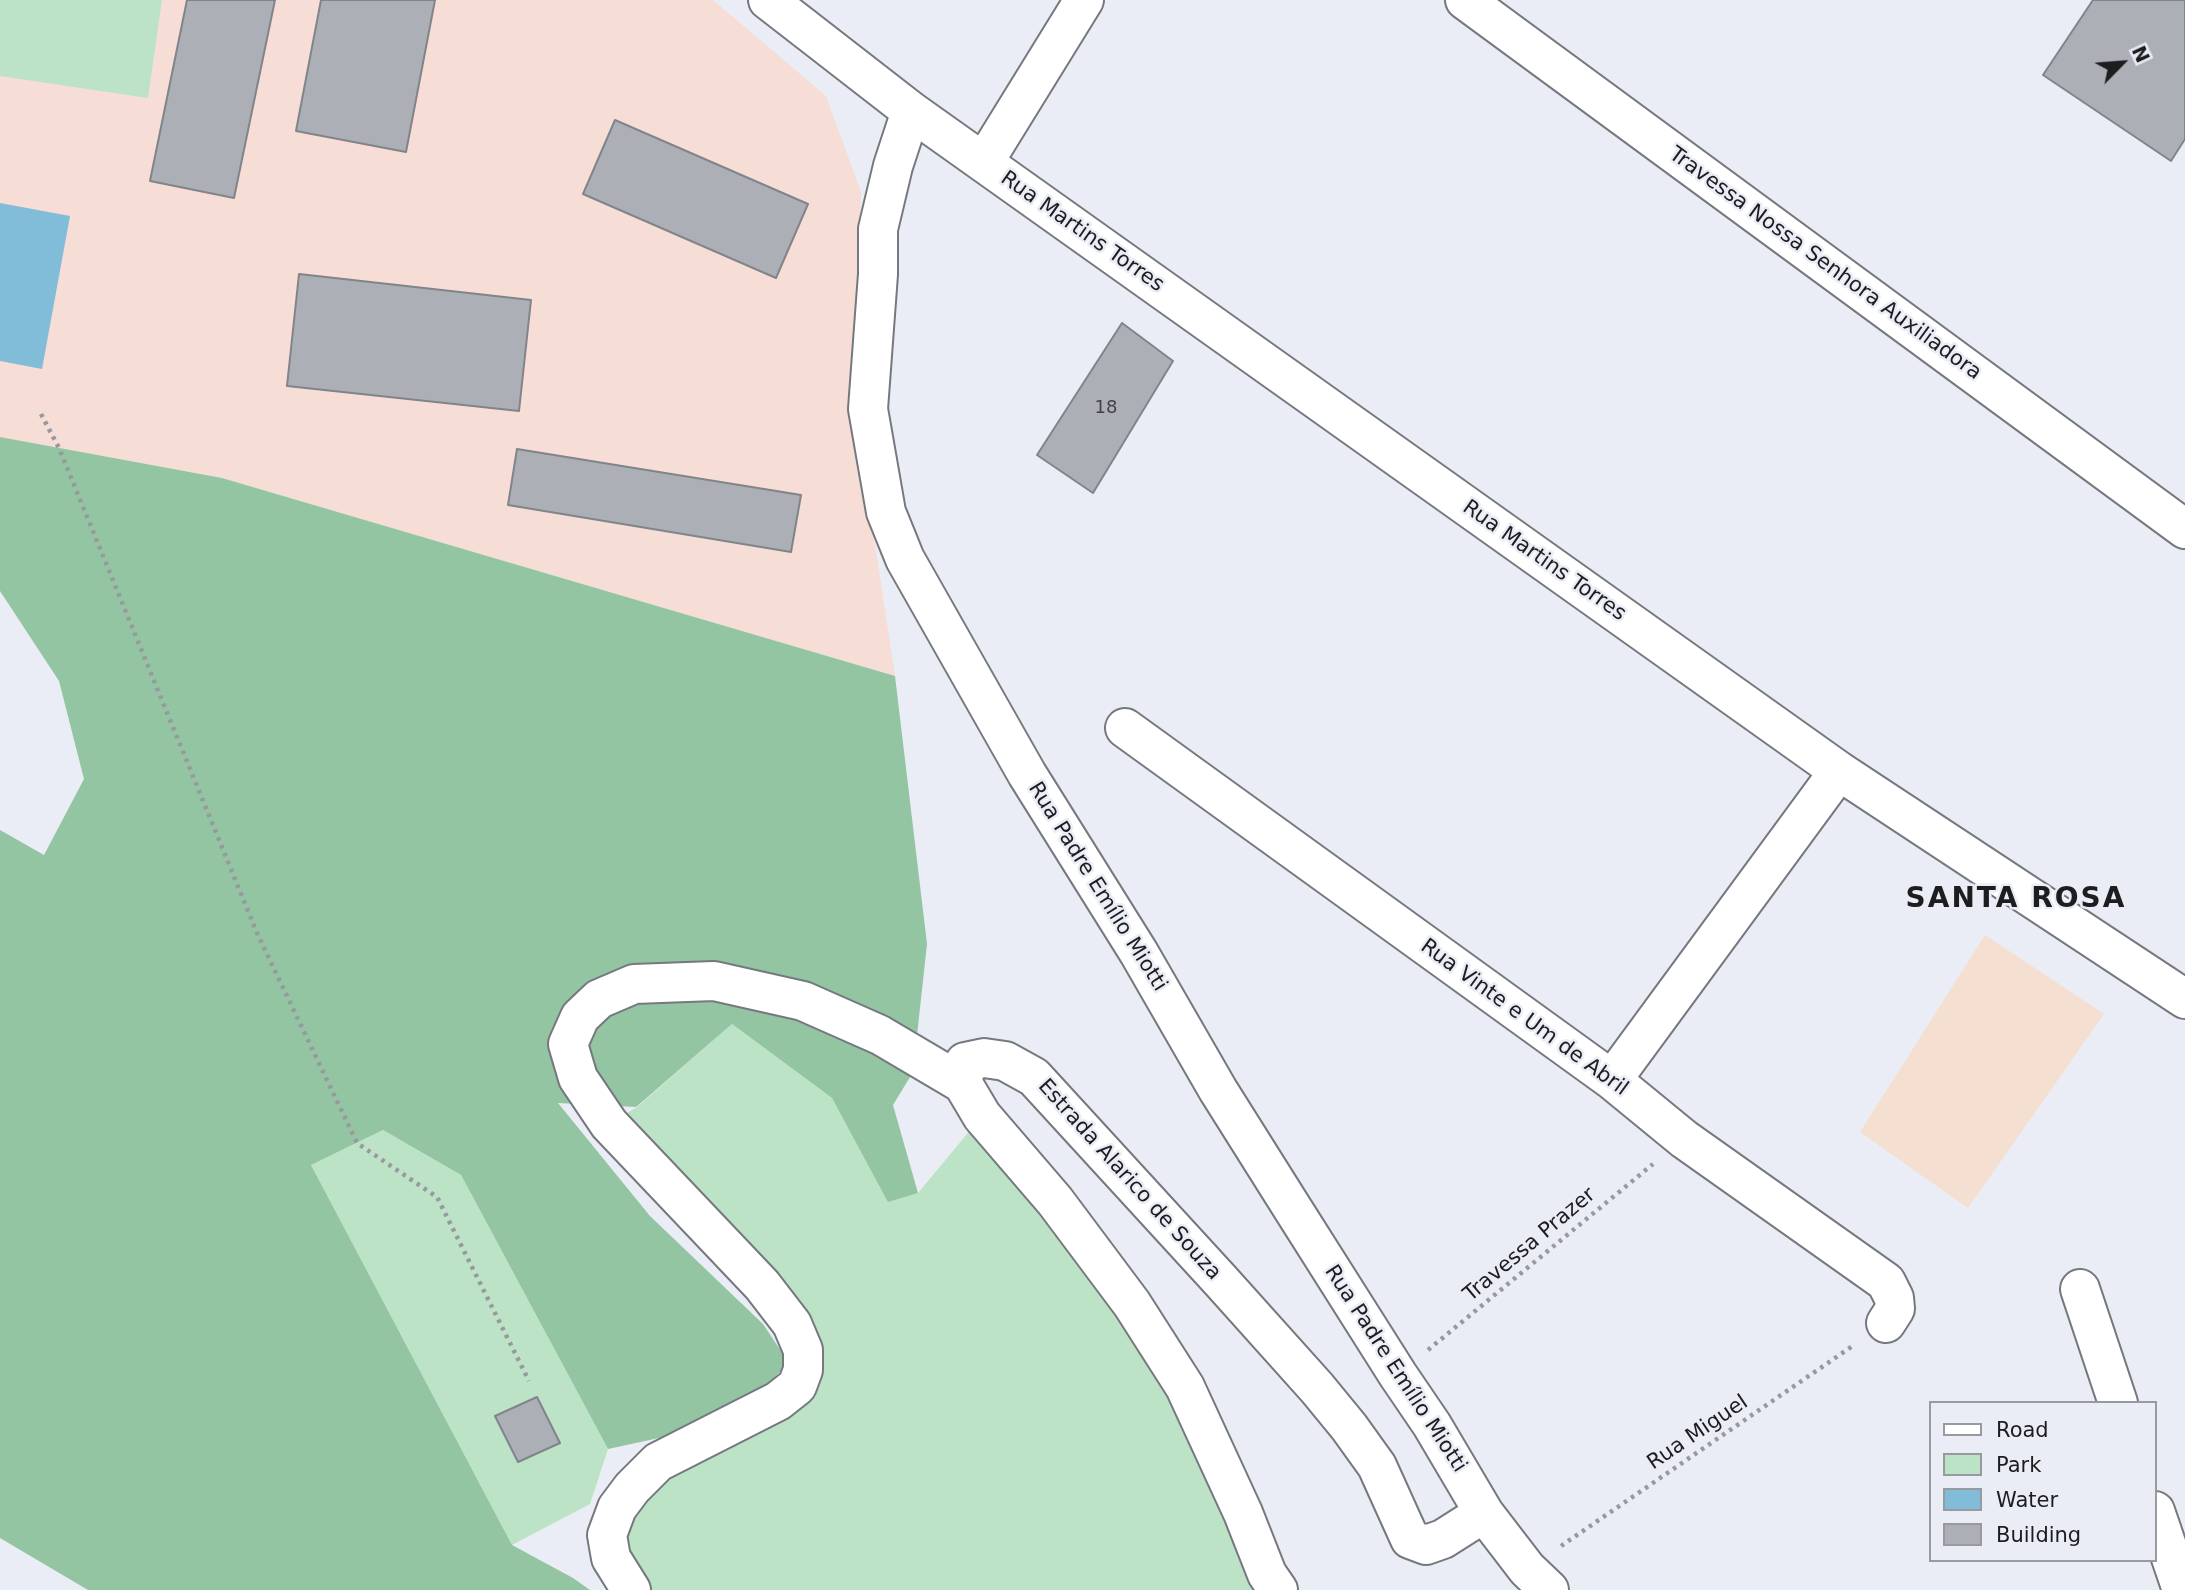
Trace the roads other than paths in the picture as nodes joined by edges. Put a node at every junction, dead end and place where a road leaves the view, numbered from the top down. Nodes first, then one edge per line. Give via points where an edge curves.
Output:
1 (768, 0) edge
2 (1084, 0) edge
3 (1465, 0) edge
4 (911, 111) junction
5 (984, 162) junction
6 (2185, 529) edge
7 (1125, 728) dead end
8 (1839, 771) junction
9 (2185, 999) edge
10 (1612, 1080) junction
11 (963, 1084) junction
12 (2080, 1289) dead end
13 (1886, 1323) road end
14 (2117, 1401) edge
15 (1484, 1513) junction
16 (2157, 1517) edge
17 (1538, 1580) edge
18 (631, 1590) edge
19 (1278, 1590) edge
20 (2182, 1590) edge

1 - 4 street, Rua Martins Torres
2 - 5 street
3 - 6 street, Travessa Nossa Senhora Auxiliadora
4 - 5 street, Rua Martins Torres
4 - 15 street, Rua Padre Emílio Miotti via 878,229 869,409 886,512 905,559 1027,774
5 - 8 street, Rua Martins Torres
7 - 10 street, Rua Vinte e Um de Abril
8 - 9 street, Rua Martins Torres
8 - 10 street
10 - 13 street, Rua Vinte e Um de Abril via 1684,1139 1886,1282 1895,1309
11 - 15 street, Estrada Alarico de Souza via 965,1062 984,1058 1005,1061 1034,1077 1349,1427 1377,1466 1410,1539 1426,1545
11 - 18 street via 880,1035 803,1001 714,981 634,984 599,999 580,1017 568,1044 578,1077 609,1124 762,1285 792,1324 803,1350 797,1386 778,1401 659,1462 617,1508 607,1535 611,1558
11 - 19 street via 982,1116 1055,1201 1132,1304 1185,1387
12 - 14 street
15 - 17 street, Rua Padre Emílio Miotti
16 - 20 street

